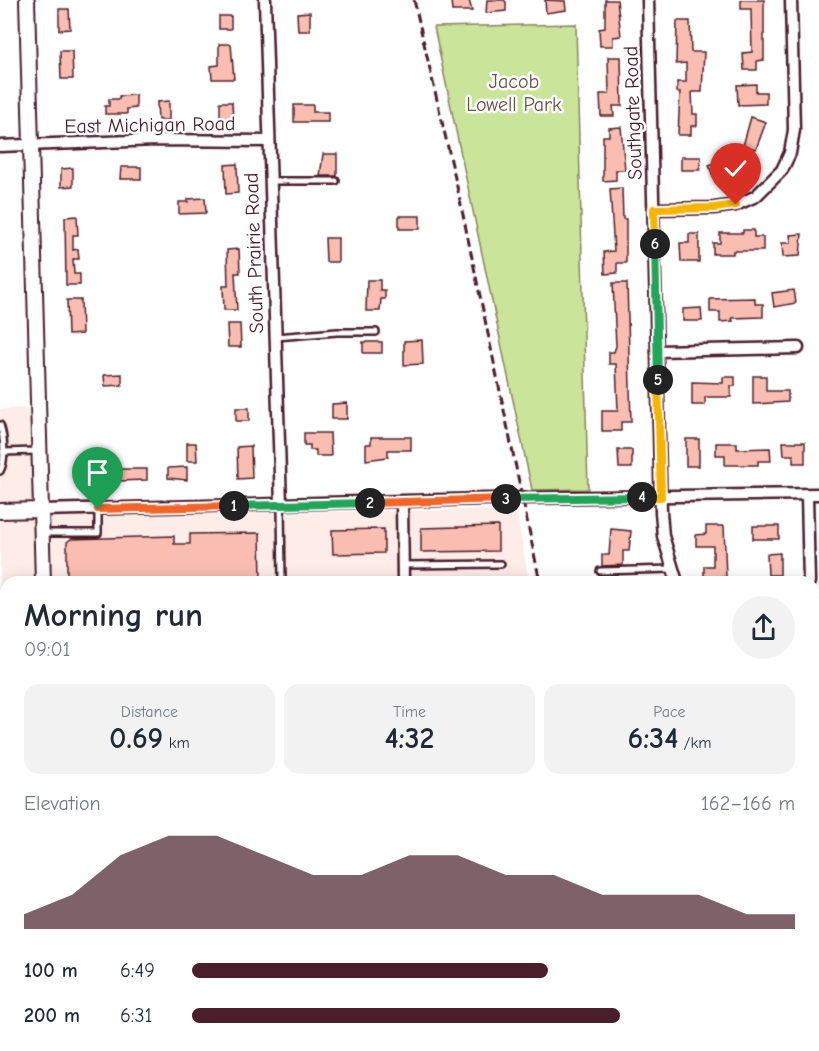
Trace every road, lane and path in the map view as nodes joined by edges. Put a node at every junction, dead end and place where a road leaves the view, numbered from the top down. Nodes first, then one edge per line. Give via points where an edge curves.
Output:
1 (27, 0) edge
2 (265, 0) edge
3 (648, 0) edge
4 (791, 0) edge
5 (268, 141) junction
6 (0, 146) edge
7 (32, 146) junction
8 (270, 181) junction
9 (336, 181) dead end
10 (654, 209) junction
11 (376, 332) dead end
12 (274, 338) junction
13 (798, 348) dead end
14 (657, 351) junction
15 (0, 425) edge
16 (40, 451) junction
17 (3, 452) junction
18 (0, 471) edge
19 (819, 494) edge
20 (807, 495) junction
21 (661, 497) junction
22 (402, 502) junction
23 (280, 505) junction
24 (98, 509) junction
25 (41, 510) junction
26 (0, 511) edge
27 (41, 533) junction
28 (501, 564) dead end
29 (403, 565) junction
30 (674, 569) junction
31 (600, 571) dead end
32 (42, 576) edge
33 (282, 576) edge
34 (404, 576) edge
35 (675, 576) edge
36 (809, 576) edge

1 - 7 main road
2 - 5 street, South Prairie Road
3 - 10 street, Southgate Road
4 - 10 street via 794,130 782,170 756,196 736,205
5 - 7 street, East Michigan Road via 157,140
5 - 8 street, South Prairie Road
6 - 7 street, East Michigan Road
7 - 16 main road
8 - 9 lane
8 - 12 street, South Prairie Road
10 - 14 street, Southgate Road
11 - 12 lane
12 - 23 street, South Prairie Road
13 - 14 street
14 - 21 street, Southgate Road
15 - 17 lane
16 - 17 lane
16 - 25 main road
17 - 18 lane
19 - 20 street
20 - 21 street
20 - 36 street
21 - 22 street
21 - 30 street, Southgate Road via 663,536
22 - 23 street
22 - 29 street
23 - 24 street
23 - 33 lane
24 - 25 street
24 - 27 lane via 98,532
25 - 26 main road
25 - 27 main road
27 - 32 main road
28 - 29 lane
29 - 34 street
30 - 31 lane
30 - 35 street, Southgate Road

